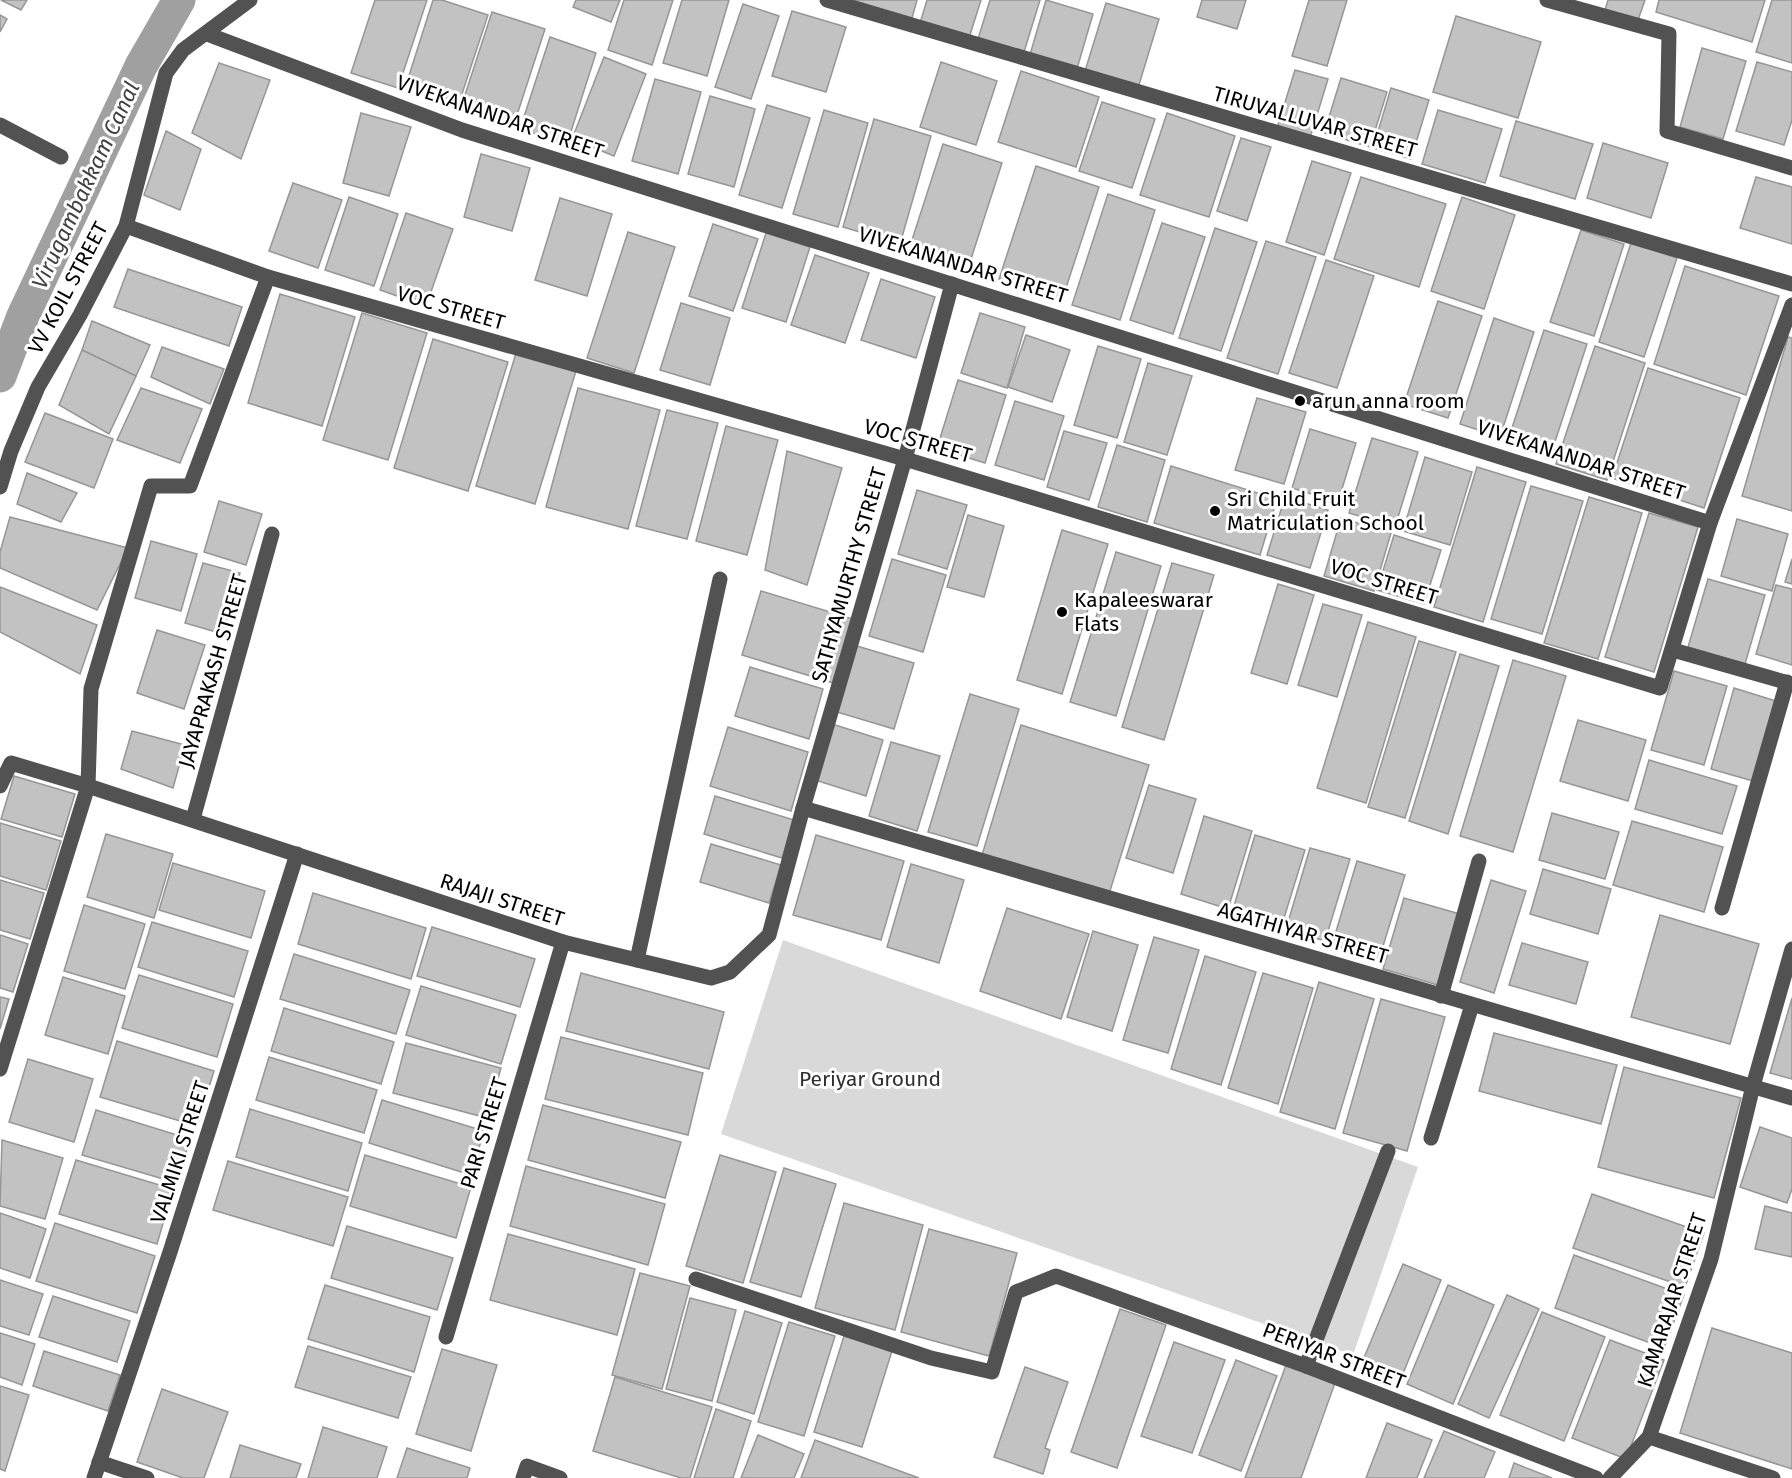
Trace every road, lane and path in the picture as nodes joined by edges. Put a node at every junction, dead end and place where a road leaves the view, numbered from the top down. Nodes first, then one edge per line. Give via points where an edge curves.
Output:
1 (250, 0) edge
2 (827, 0) edge
3 (1547, 0) edge
4 (207, 34) junction
5 (0, 124) edge
6 (61, 157) dead end
7 (1792, 168) edge
8 (126, 226) junction
9 (268, 277) junction
10 (952, 284) junction
11 (1792, 284) edge
12 (1792, 305) edge
13 (905, 459) junction
14 (0, 487) edge
15 (1710, 523) junction
16 (272, 534) dead end
17 (720, 579) dead end
18 (1673, 650) junction
19 (1789, 683) edge
20 (0, 786) edge
21 (88, 786) junction
22 (803, 808) junction
23 (193, 819) junction
24 (297, 854) junction
25 (1479, 861) dead end
26 (1722, 908) dead end
27 (563, 942) junction
28 (1792, 949) edge
29 (637, 960) junction
30 (1441, 996) junction
31 (1472, 1005) junction
32 (0, 1069) edge
33 (1753, 1086) junction
34 (1792, 1098) edge
35 (1431, 1138) dead end
36 (1388, 1151) dead end
37 (696, 1279) dead end
38 (446, 1337) dead end
39 (1306, 1366) junction
40 (1649, 1437) junction
41 (99, 1462) junction
42 (525, 1472) edge
43 (94, 1478) edge
44 (147, 1478) edge
45 (560, 1478) edge
46 (1596, 1478) edge
47 (1610, 1478) edge
48 (1773, 1478) edge

1 - 4 street, VV KOIL STREET
2 - 11 street, TIRUVALLUVAR STREET
3 - 7 street via 1669,34 1667,131
4 - 8 street, VV KOIL STREET via 183,50 166,73
4 - 10 street, VIVEKANANDAR STREET via 462,129
5 - 6 street
8 - 9 street, VOC STREET
8 - 14 street, VV KOIL STREET via 38,387
9 - 13 street, VOC STREET
9 - 21 street via 190,486 151,486 91,689
10 - 13 street, SATHYAMURTHY STREET
10 - 15 street, VIVEKANANDAR STREET
12 - 15 street
13 - 18 street, VOC STREET via 1660,688
13 - 22 street, SATHYAMURTHY STREET
15 - 18 street
16 - 23 street, JAYAPRAKASH STREET
17 - 29 street
18 - 19 street
19 - 26 street
20 - 21 street, RAJAJI STREET via 11,763
21 - 23 street, RAJAJI STREET
21 - 32 street
22 - 29 street, RAJAJI STREET via 769,935 729,972 711,978
22 - 30 street, AGATHIYAR STREET
23 - 24 street, RAJAJI STREET
24 - 27 street, RAJAJI STREET
24 - 41 street, VALMIKI STREET
25 - 30 street
27 - 29 street, RAJAJI STREET
27 - 38 street, PARI STREET
28 - 33 street, KAMARAJAR STREET
30 - 31 street, AGATHIYAR STREET
31 - 33 street, AGATHIYAR STREET
31 - 35 street
33 - 34 street, AGATHIYAR STREET
33 - 40 street, KAMARAJAR STREET via 1711,1259
36 - 39 street
37 - 39 street, PERIYAR STREET via 931,1358 992,1372 1016,1292 1056,1276
39 - 46 street, PERIYAR STREET
40 - 47 street, KAMARAJAR STREET
40 - 48 street
41 - 43 street, VALMIKI STREET
41 - 44 street
42 - 45 street

